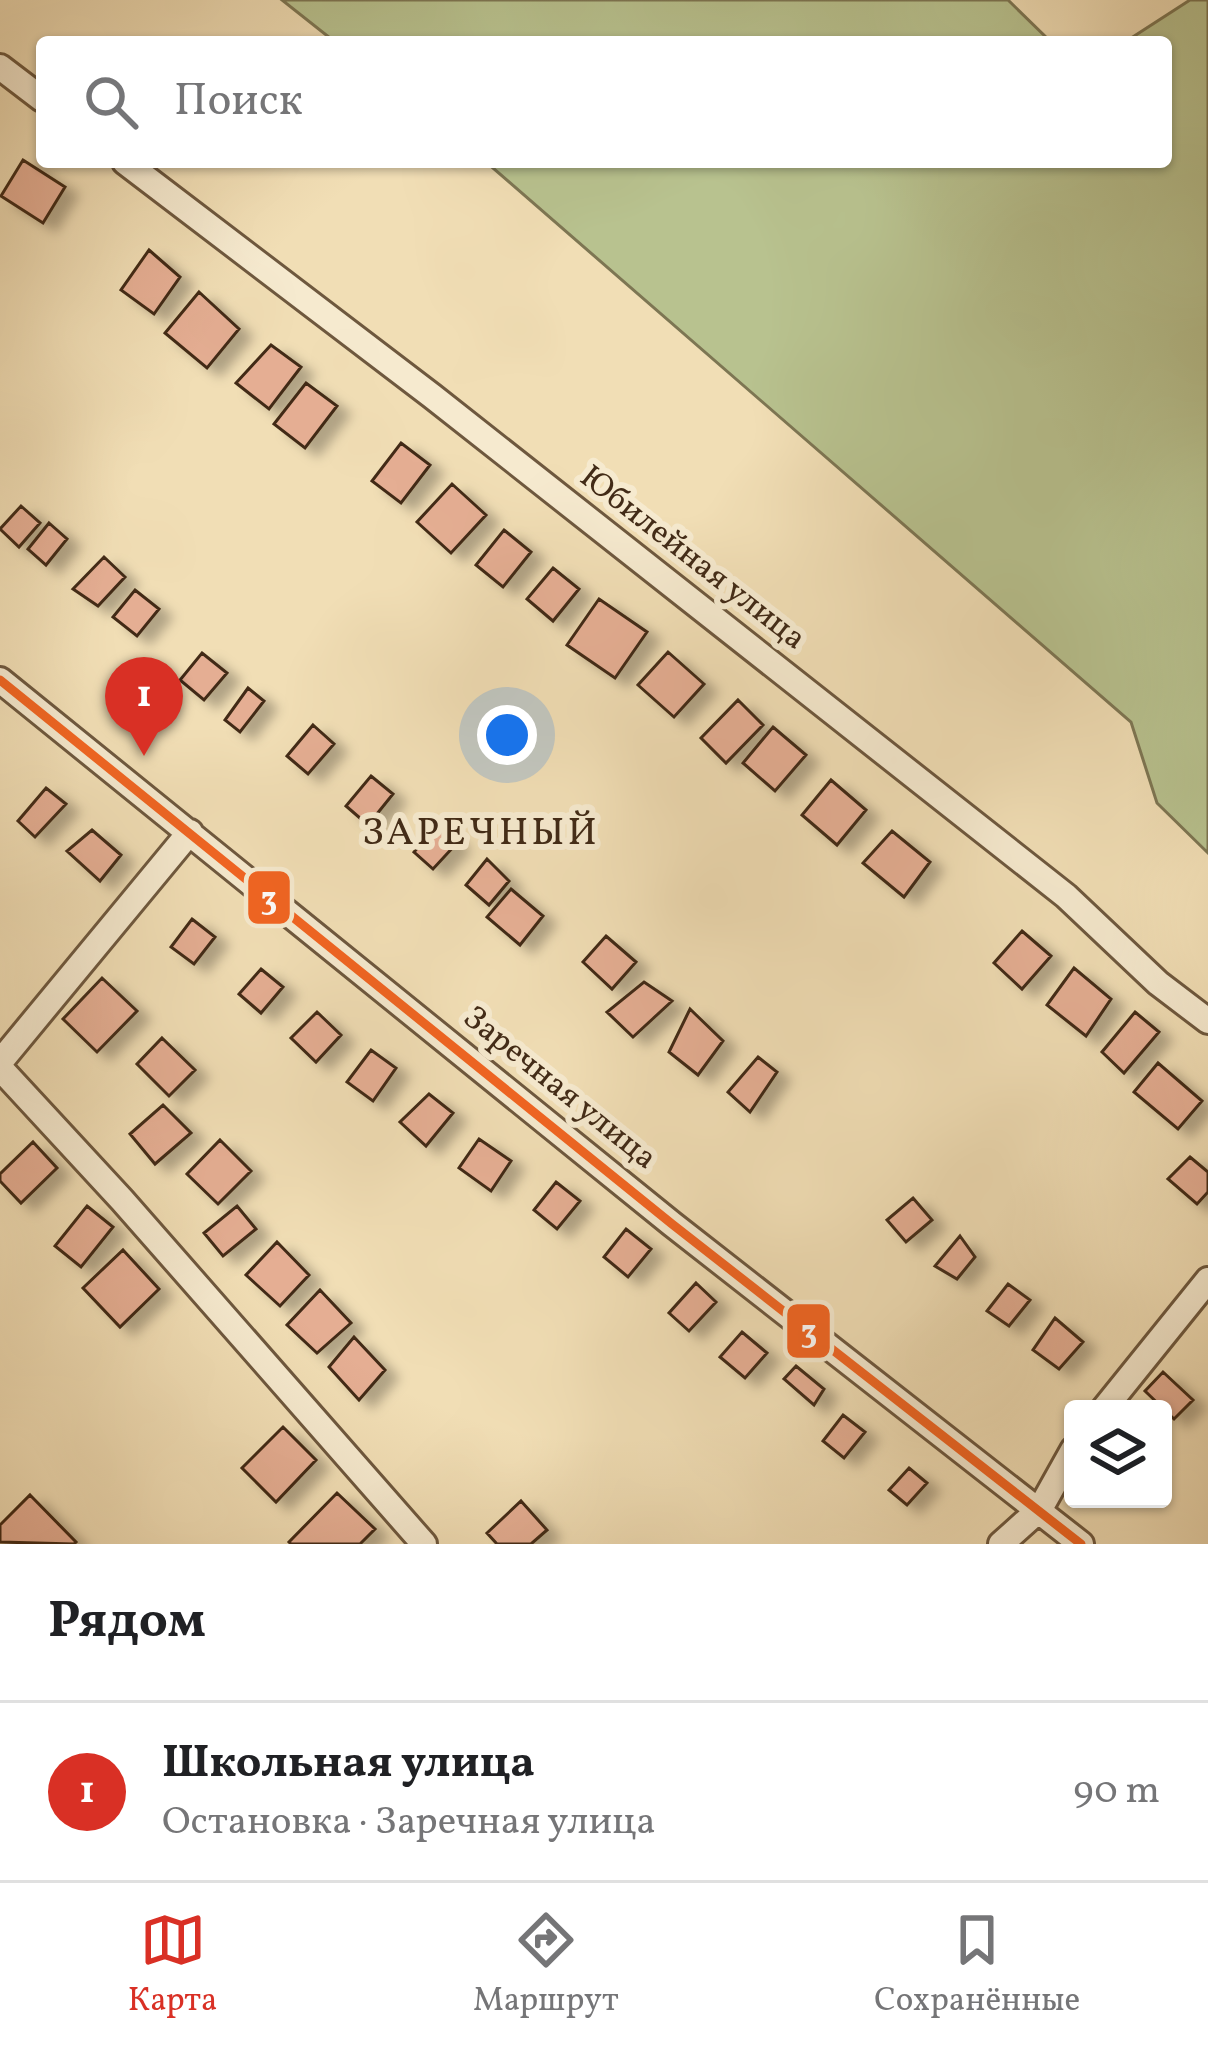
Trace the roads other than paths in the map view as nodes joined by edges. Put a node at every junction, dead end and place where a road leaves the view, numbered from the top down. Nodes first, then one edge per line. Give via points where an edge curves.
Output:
1 (0, 67) edge
2 (36, 94) edge
3 (132, 168) edge
4 (0, 680) edge
5 (190, 832) junction
6 (1208, 1021) edge
7 (0, 1065) edge
8 (1208, 1280) edge
9 (1111, 1400) edge
10 (1064, 1466) edge
11 (1040, 1509) junction
12 (424, 1544) edge
13 (1001, 1544) edge
14 (1081, 1544) edge

1 - 2 street
3 - 6 street, Юбилейная улица via 1066,896
4 - 5 street, Заречная улица
5 - 7 street
5 - 11 street, Заречная улица
7 - 12 street
8 - 9 street
10 - 11 street
11 - 13 street
11 - 14 street, Заречная улица

